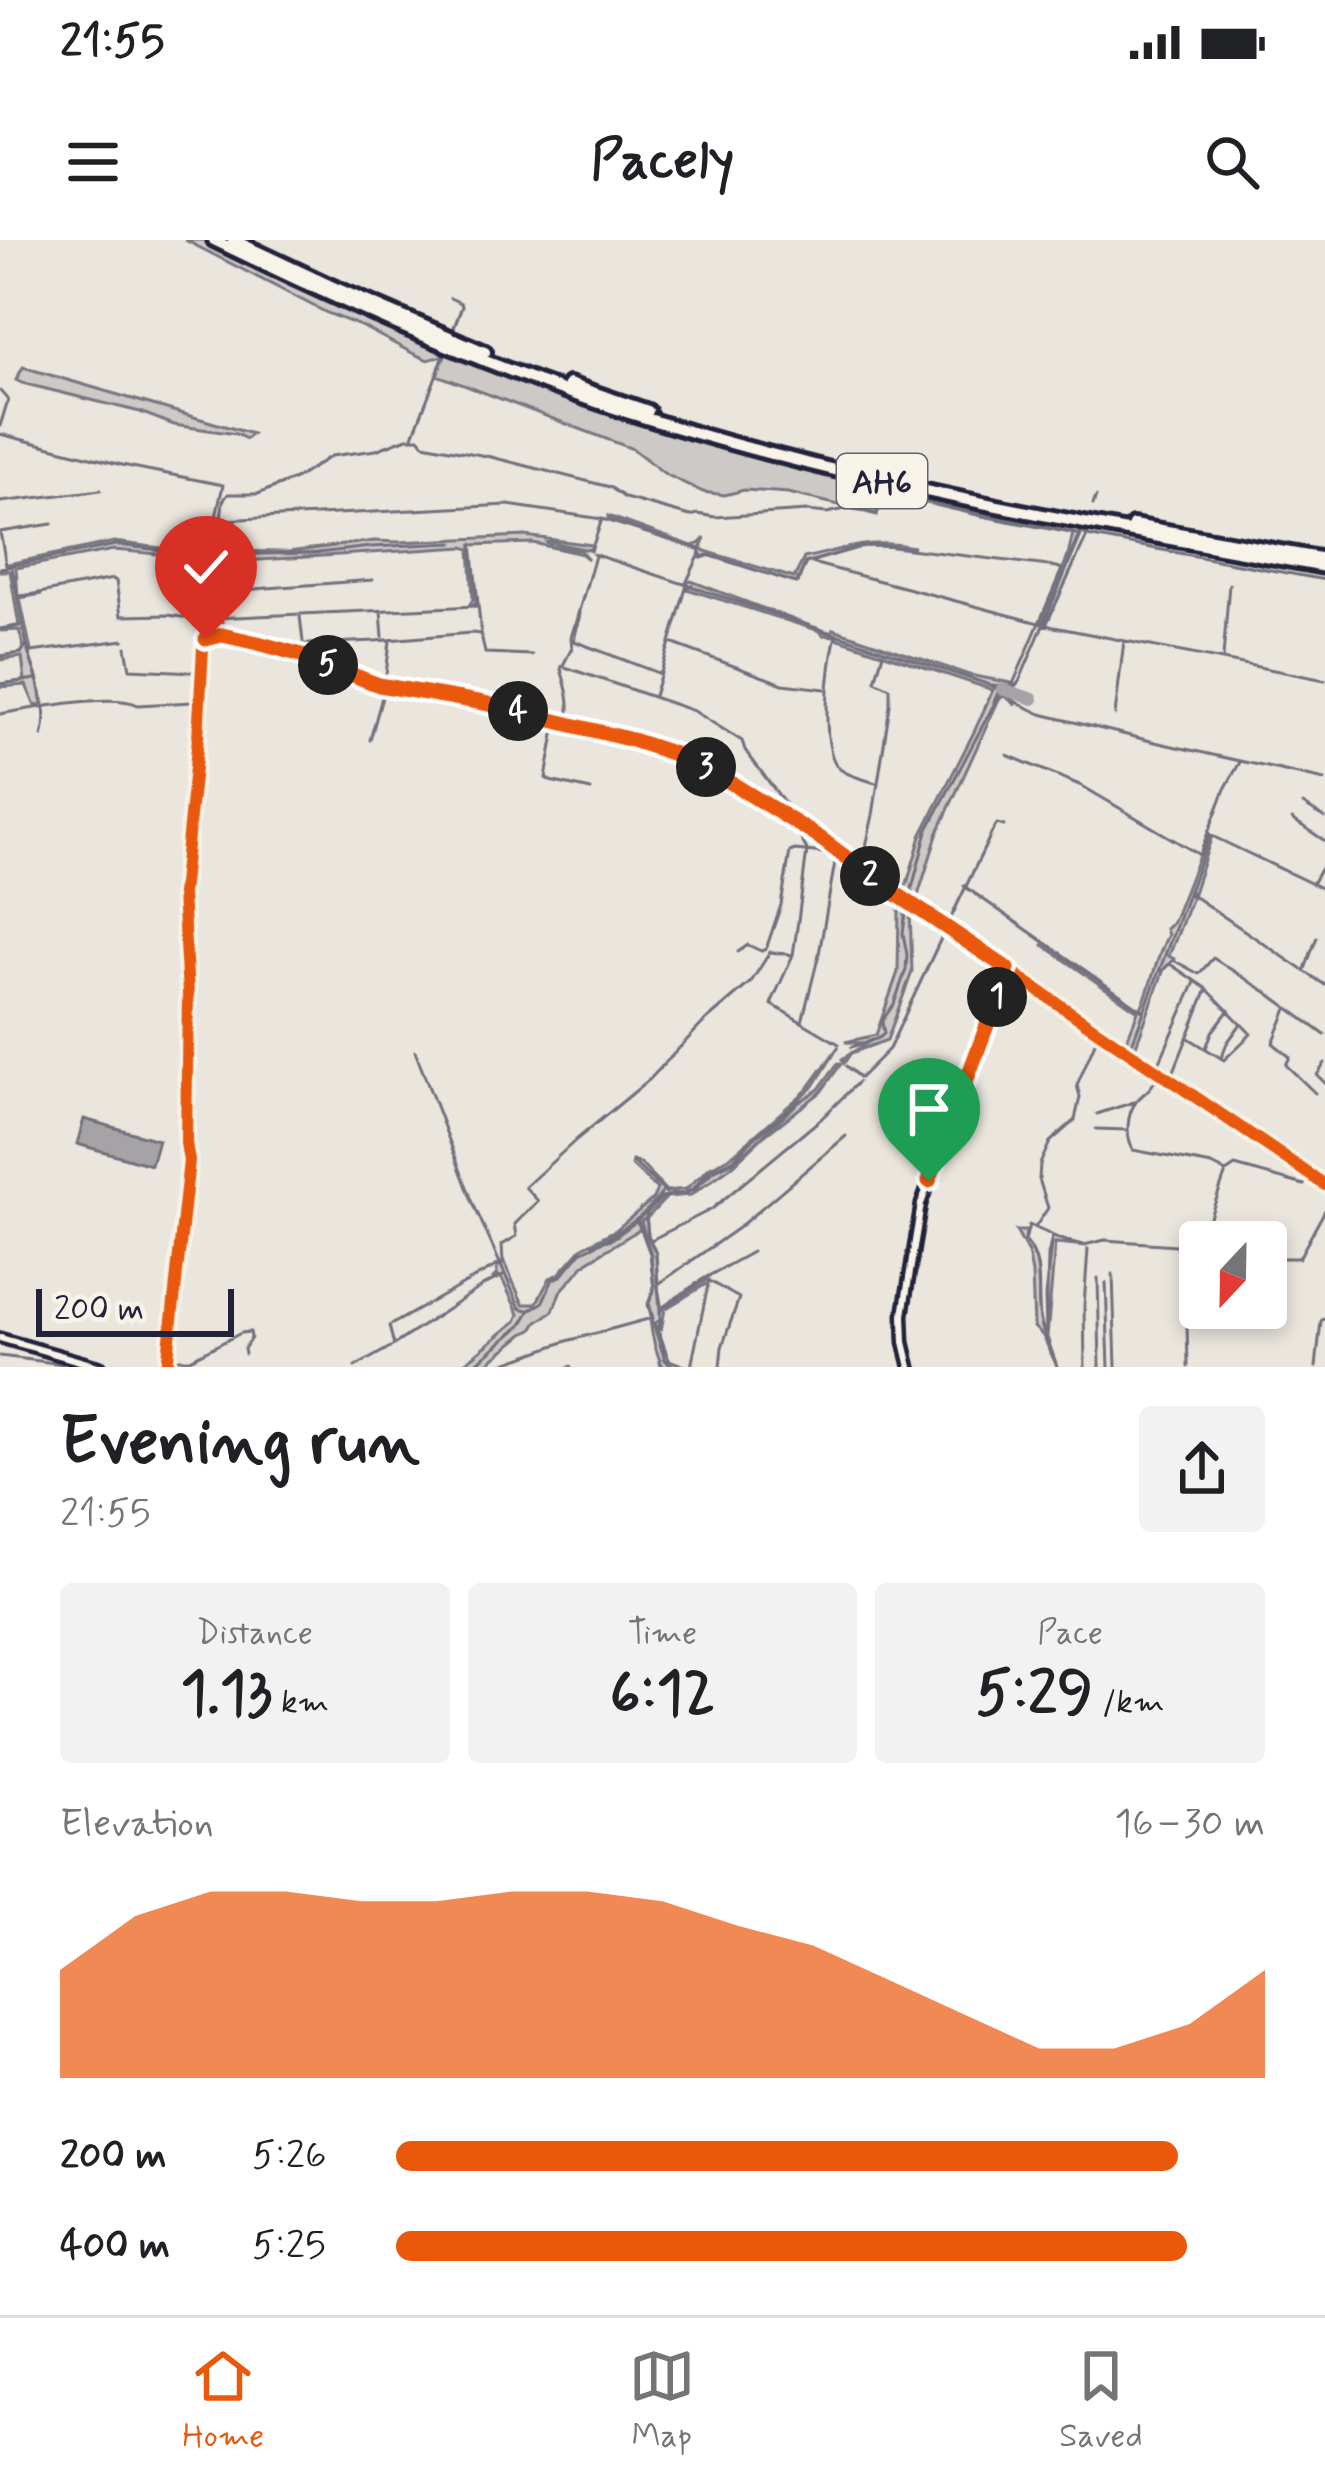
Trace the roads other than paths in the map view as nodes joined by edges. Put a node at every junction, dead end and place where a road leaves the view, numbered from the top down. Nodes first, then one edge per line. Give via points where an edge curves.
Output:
1 (214, 240) edge
2 (233, 240) edge
3 (448, 341) junction
4 (1325, 563) edge
5 (1008, 969) junction
6 (1325, 1185) edge
7 (0, 1338) edge
8 (101, 1367) edge
9 (167, 1367) edge
10 (910, 1367) edge

1 - 3 highway, AH6
2 - 3 highway
3 - 4 highway, AH6 via 590,399 774,455 978,504
5 - 6 street
5 - 9 street via 696,761 484,703 379,685 258,643 206,639 182,894 189,1161
5 - 10 street via 921,1204 903,1315
7 - 8 street

